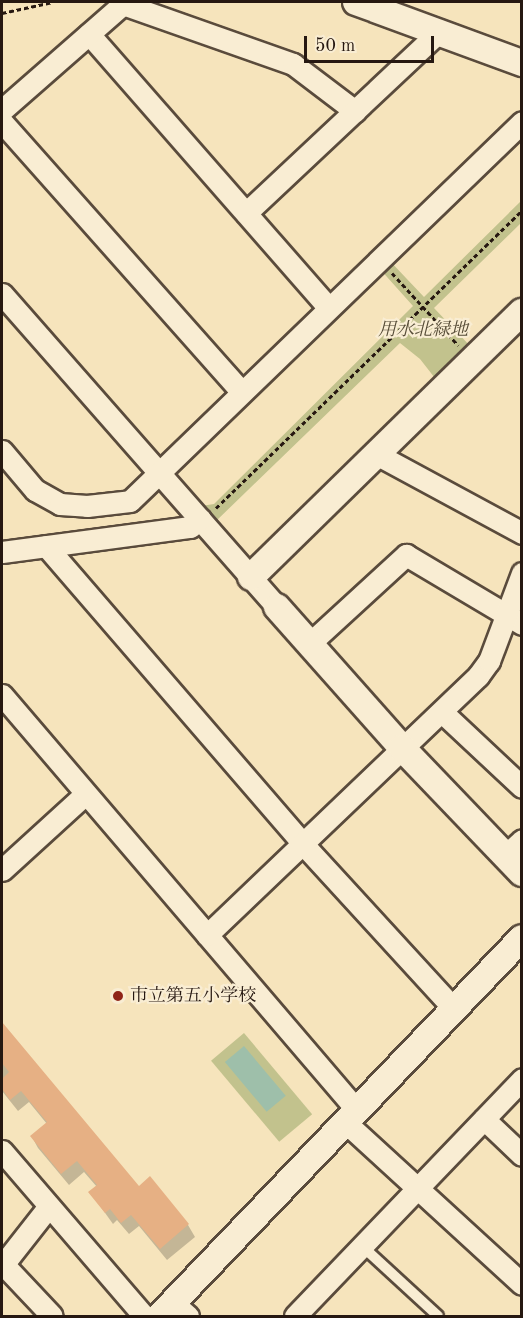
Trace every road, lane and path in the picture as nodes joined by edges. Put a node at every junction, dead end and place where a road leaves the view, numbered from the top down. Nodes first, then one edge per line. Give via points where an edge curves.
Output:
1 (53, 2) edge
2 (356, 2) edge
3 (2, 13) edge
4 (440, 31) junction
5 (89, 34) junction
6 (522, 63) edge
7 (2, 110) edge
8 (355, 111) junction
9 (2, 122) edge
10 (522, 122) edge
11 (522, 210) edge
12 (246, 213) junction
13 (379, 259) junction
14 (2, 294) edge
15 (423, 306) junction
16 (328, 307) junction
17 (522, 312) edge
18 (453, 351) dead end
19 (241, 391) junction
20 (2, 451) edge
21 (378, 455) junction
22 (158, 472) junction
23 (200, 519) junction
24 (522, 533) edge
25 (46, 546) junction
26 (2, 552) edge
27 (522, 573) edge
28 (251, 577) junction
29 (277, 607) joint
30 (513, 618) edge
31 (309, 644) junction
32 (2, 695) edge
33 (443, 713) junction
34 (402, 748) junction
35 (522, 787) edge
36 (84, 795) junction
37 (302, 843) junction
38 (516, 857) edge
39 (2, 870) edge
40 (207, 935) junction
41 (522, 938) edge
42 (454, 1009) junction
43 (522, 1079) edge
44 (350, 1115) junction
45 (484, 1119) junction
46 (2, 1151) edge
47 (522, 1155) edge
48 (417, 1189) junction
49 (49, 1206) junction
50 (362, 1246) junction
51 (2, 1265) edge
52 (522, 1284) edge
53 (174, 1312) edge
54 (304, 1314) edge
55 (52, 1317) edge
56 (144, 1317) edge
57 (438, 1317) edge

1 - 3 path
2 - 4 street
4 - 6 street
4 - 8 street
5 - 7 street
5 - 8 street via 123,4 293,64
5 - 12 street
8 - 12 street
9 - 19 street
10 - 13 street
11 - 15 path
12 - 16 street
13 - 15 path
13 - 16 street
14 - 22 street
15 - 18 path via 459,344
15 - 23 path via 221,504
16 - 19 street
17 - 21 street
19 - 22 street
20 - 22 street via 35,490 60,504 87,506 130,501
21 - 24 street
21 - 28 street
22 - 23 street
23 - 25 street via 190,527
23 - 28 street
25 - 26 street
25 - 37 street
27 - 30 street
28 - 29 street
29 - 31 street
30 - 31 street via 406,555
30 - 33 street via 489,661
31 - 34 street
32 - 36 street
33 - 34 street
33 - 35 street
34 - 37 street
34 - 38 street
36 - 39 street
36 - 40 street
37 - 40 street
37 - 42 street
40 - 44 street
41 - 42 street
42 - 44 street
43 - 45 street
44 - 48 street
44 - 53 street
45 - 47 street
45 - 48 street
46 - 49 street
48 - 50 street
48 - 52 street
49 - 51 street
49 - 56 street
50 - 54 street
50 - 57 lane
51 - 55 street

